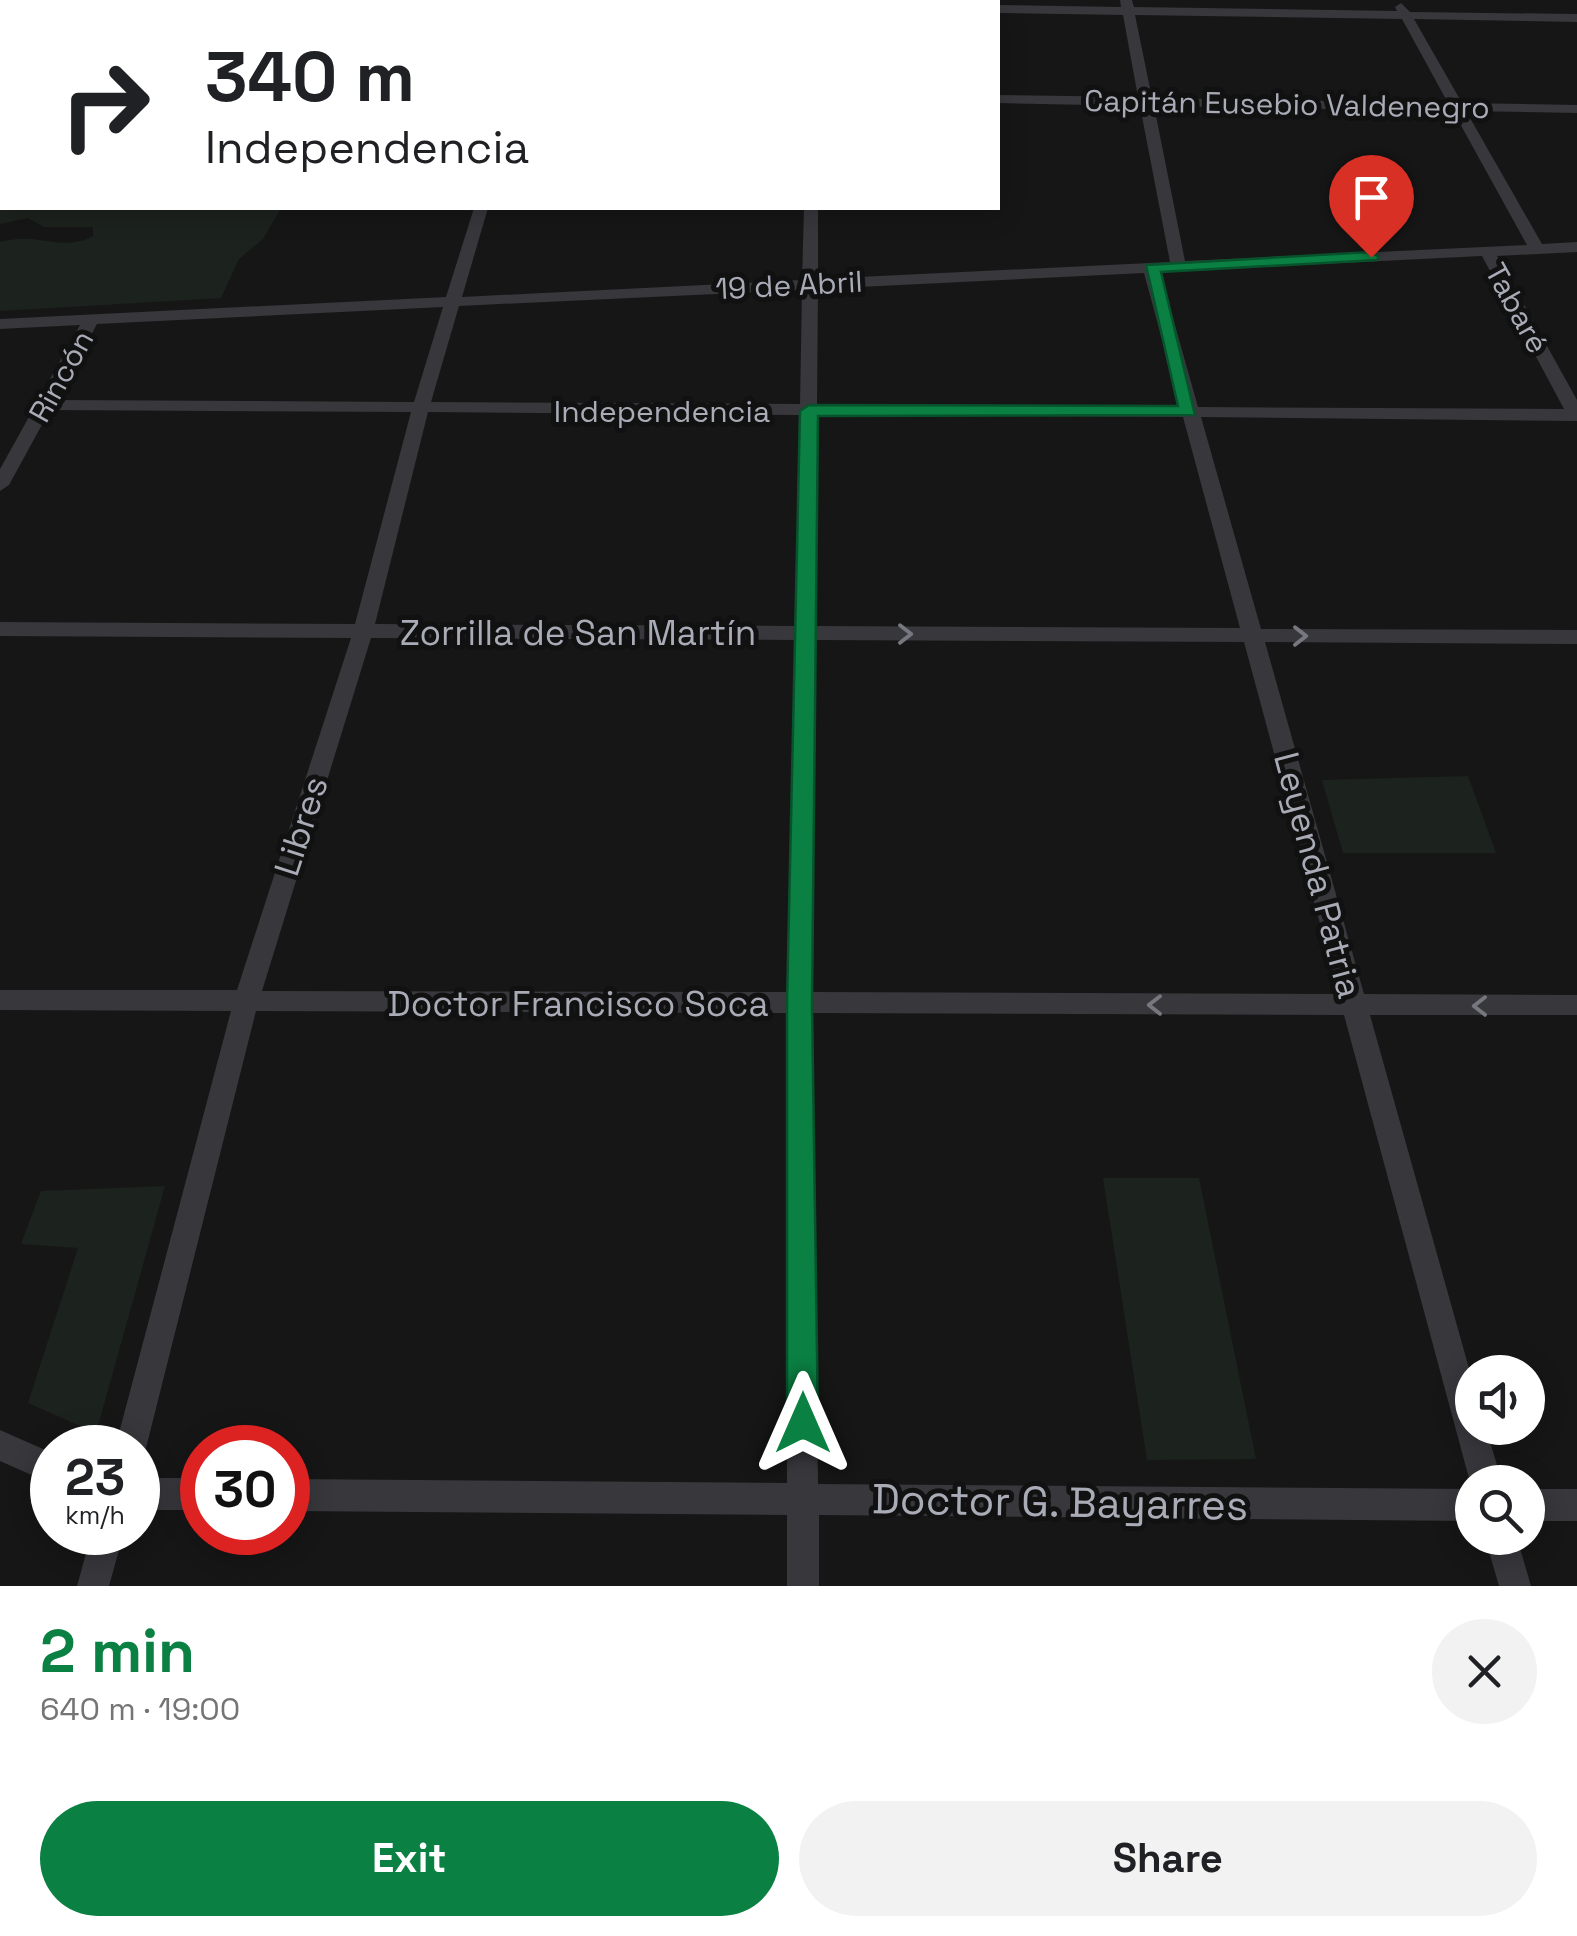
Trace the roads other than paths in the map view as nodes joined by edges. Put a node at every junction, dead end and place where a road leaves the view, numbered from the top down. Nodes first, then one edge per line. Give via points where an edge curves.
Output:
1 (1397, 0) edge
2 (1127, 6) edge
3 (1000, 9) edge
4 (1405, 16) junction
5 (1577, 18) edge
6 (1000, 99) edge
7 (1145, 102) junction
8 (1458, 108) junction
9 (1577, 110) edge
10 (480, 210) edge
11 (811, 210) edge
12 (1577, 246) edge
13 (1537, 248) junction
14 (1487, 252) junction
15 (1178, 266) junction
16 (1152, 268) junction
17 (810, 284) junction
18 (454, 301) junction
19 (92, 319) junction
20 (0, 324) edge
21 (46, 406) junction
22 (420, 410) junction
23 (809, 411) junction
24 (1188, 412) junction
25 (1577, 415) edge
26 (0, 485) edge
27 (0, 629) edge
28 (363, 632) junction
29 (807, 634) junction
30 (1252, 635) junction
31 (1577, 637) edge
32 (0, 1000) edge
33 (800, 1003) junction
34 (245, 1004) junction
35 (1354, 1006) junction
36 (1577, 1006) edge
37 (136, 1425) edge
38 (0, 1445) edge
39 (30, 1459) edge
40 (1481, 1465) edge
41 (310, 1495) edge
42 (804, 1499) junction
43 (1455, 1505) edge
44 (1577, 1505) edge
45 (1545, 1506) edge
46 (102, 1555) edge
47 (1507, 1555) edge
48 (93, 1586) edge
49 (803, 1586) edge
50 (1515, 1586) edge

1 - 4 street
2 - 3 street
2 - 4 street
2 - 7 street
4 - 5 street
4 - 8 street
6 - 7 street, Capitán Eusebio Valdenegro
7 - 8 street, Capitán Eusebio Valdenegro
7 - 15 street
8 - 9 street, Capitán Eusebio Valdenegro
8 - 13 street
10 - 18 street, Libres
11 - 17 street
12 - 13 street, 19 de Abril
13 - 14 street, 19 de Abril
14 - 15 street, 19 de Abril
14 - 25 street, Tabaré
15 - 16 street, 19 de Abril
16 - 17 street, 19 de Abril
16 - 24 street, Leyenda Patria
17 - 18 street, 19 de Abril
17 - 23 street
18 - 19 street, 19 de Abril
18 - 22 street, Libres
19 - 20 street, 19 de Abril
19 - 21 street, Rincón
21 - 22 street, Independencia
21 - 26 street, Rincón
22 - 23 street, Independencia
22 - 28 street, Libres
23 - 24 street, Independencia
23 - 29 street
24 - 25 street, Independencia
24 - 30 street, Leyenda Patria
27 - 28 street, Zorrilla de San Martín
28 - 29 street, Zorrilla de San Martín
28 - 34 street, Libres
29 -> 30 street, Zorrilla de San Martín
29 - 33 street
30 -> 31 street, Zorrilla de San Martín
30 - 35 street, Leyenda Patria
32 - 34 street, Doctor Francisco Soca
33 - 34 street, Doctor Francisco Soca
35 -> 33 street, Doctor Francisco Soca
33 - 42 street
34 - 37 street, Libres
36 -> 35 street, Doctor Francisco Soca
35 - 40 street, Leyenda Patria
38 - 39 street
41 - 42 street, Doctor G. Bayarres
42 - 43 street, Doctor G. Bayarres
42 - 49 street
44 - 45 street
46 - 48 street
47 - 50 street

